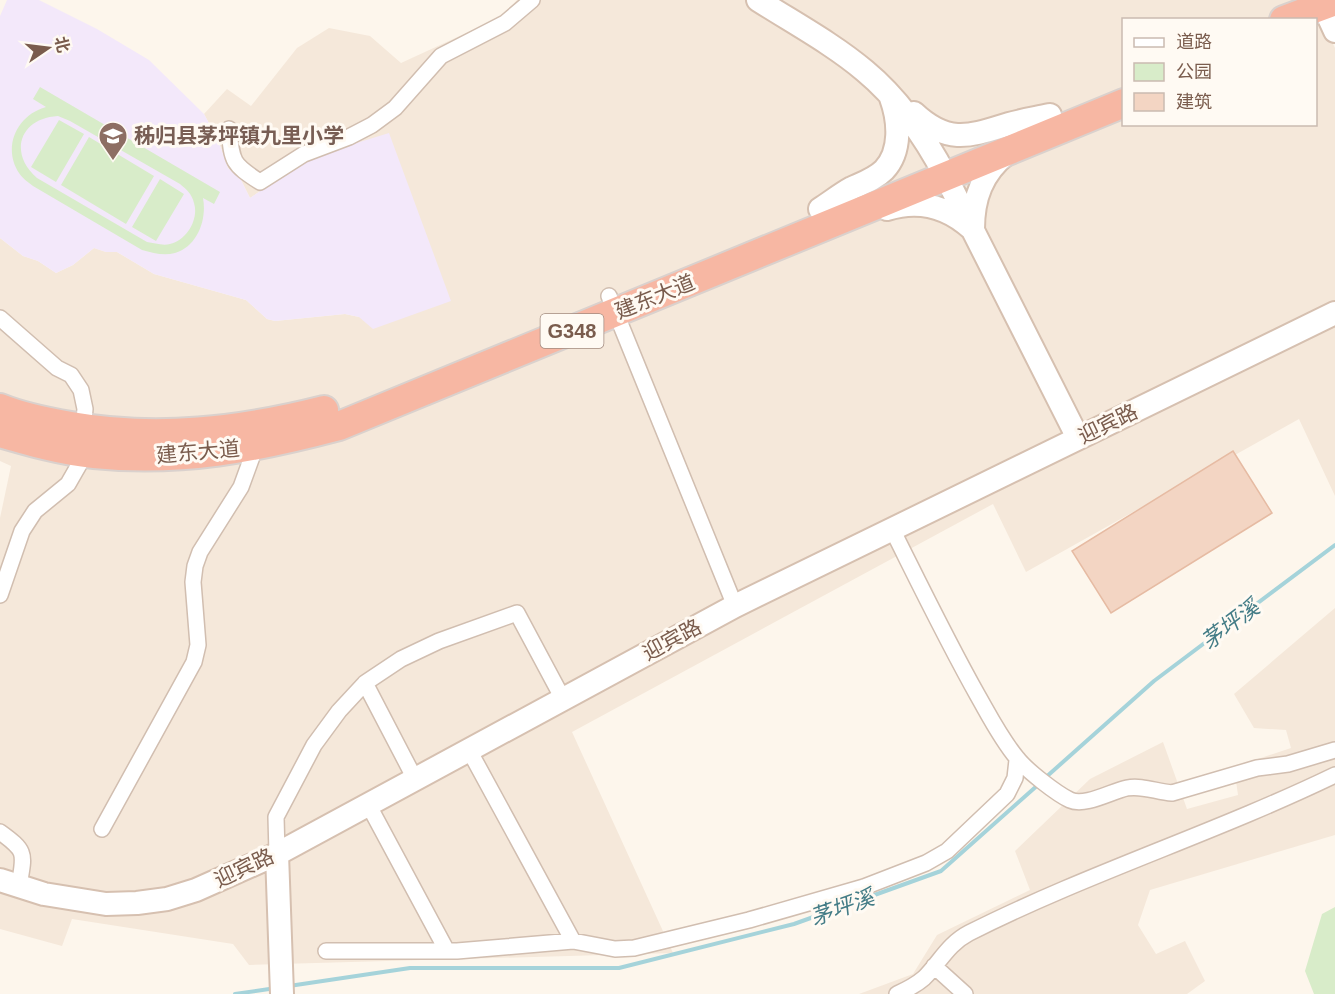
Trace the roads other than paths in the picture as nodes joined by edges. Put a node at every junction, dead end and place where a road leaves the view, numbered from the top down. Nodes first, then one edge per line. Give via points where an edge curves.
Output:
1 (532, 0) edge
2 (758, 0) edge
3 (1290, 0) edge
4 (1329, 17) edge
5 (1284, 18) edge
6 (1314, 18) edge
7 (1122, 85) edge
8 (889, 94) junction
9 (1122, 105) edge
10 (1050, 115) junction
11 (229, 129) dead end
12 (1013, 149) junction
13 (942, 169) junction
14 (824, 217) junction
15 (974, 231) junction
16 (612, 305) junction
17 (1335, 313) edge
18 (0, 318) edge
19 (0, 408) edge
20 (0, 433) edge
21 (257, 436) junction
22 (1078, 438) junction
23 (83, 440) junction
24 (892, 529) junction
25 (0, 595) edge
26 (735, 606) junction
27 (365, 683) junction
28 (562, 699) junction
29 (469, 750) junction
30 (1335, 750) edge
31 (1017, 760) junction
32 (1335, 775) edge
33 (415, 779) junction
34 (368, 804) junction
35 (102, 829) dead end
36 (0, 832) edge
37 (277, 854) junction
38 (10, 883) edge
39 (573, 941) junction
40 (326, 951) dead end
41 (447, 951) junction
42 (934, 966) junction
43 (282, 994) edge
44 (897, 994) edge
45 (965, 994) edge

1 - 11 street via 505,23 441,56 395,108 372,125 304,154 260,182 234,161
2 - 8 main road via 840,52
3 - 5 main road
4 - 6 highway
7 - 10 highway, 建东大道 / G348
8 - 10 main road via 925,123 946,134 980,134
8 - 13 main road via 916,126
8 - 14 main road via 897,123 890,161 877,175 850,189
9 - 12 highway, 建东大道 / G348
10 - 13 highway, 建东大道 / G348
12 - 13 highway, 建东大道 / G348
12 - 15 main road via 993,166 980,186 974,208
13 - 14 highway, 建东大道 / G348
13 - 15 main road
14 - 15 main road via 866,218 904,205 923,204 950,213
14 - 16 highway, 建东大道 / G348
15 - 22 main road
16 - 21 highway, 建东大道 / G348 via 339,426
16 - 26 street
17 - 22 main road, 迎宾路
18 - 23 street via 70,375 81,390 85,410
19 - 23 highway, 建东大道 / G348 via 50,423
20 - 23 highway, 建东大道 / G348 via 44,446
21 - 23 highway, 建东大道 / G348 via 191,455 142,457
21 - 35 street via 241,487 195,566 198,645 194,662
22 - 24 main road, 迎宾路
23 - 25 street via 80,463 69,484 35,511 22,531
24 - 26 main road, 迎宾路
24 - 31 street via 947,642
26 - 28 main road, 迎宾路
27 - 28 street via 429,645 517,613
27 - 33 street
27 - 37 street via 314,745 276,817
28 - 29 main road, 迎宾路
29 - 33 main road, 迎宾路
29 - 39 street
30 - 31 street via 1172,794 1128,788 1082,802 1066,798
31 - 39 street via 1016,778 1007,794 947,851 926,863 864,887 634,948 615,949
32 - 42 street via 1274,804 1050,894 956,941
33 - 34 main road, 迎宾路
34 - 37 main road, 迎宾路
34 - 41 street
36 - 38 street via 19,845 24,855
37 - 38 main road, 迎宾路 via 196,890 137,903 75,900
37 - 43 main road
39 - 41 street
40 - 41 street
42 - 44 street via 922,980
42 - 45 street

